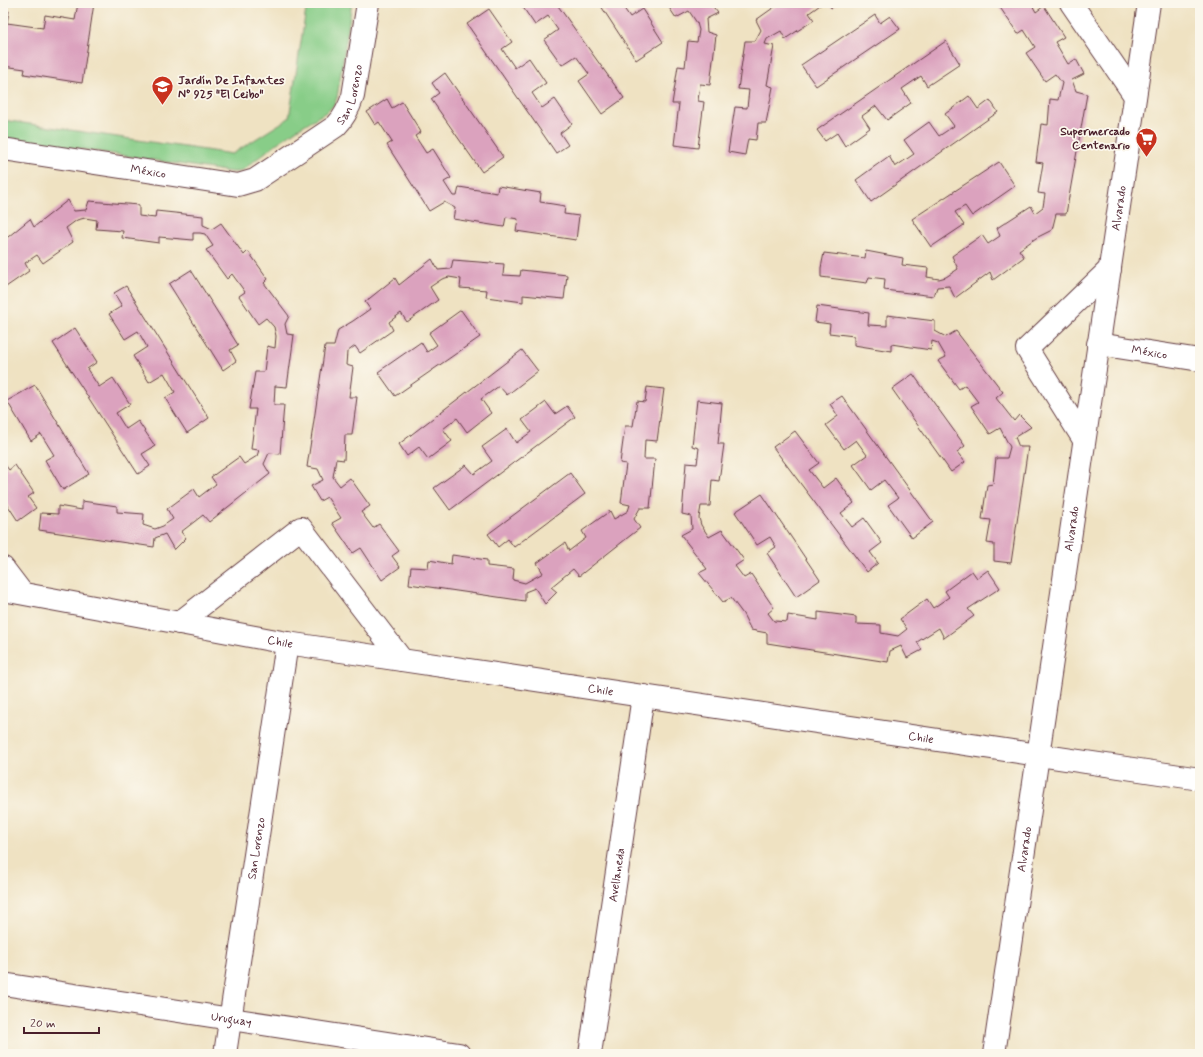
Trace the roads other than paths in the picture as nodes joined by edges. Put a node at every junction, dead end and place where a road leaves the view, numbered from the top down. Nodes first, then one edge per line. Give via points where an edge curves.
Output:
1 (368, 3) edge
2 (1071, 3) edge
3 (1149, 3) edge
4 (1136, 96) junction
5 (3, 150) edge
6 (287, 160) joint
7 (1110, 269) junction
8 (1098, 344) junction
9 (1200, 360) edge
10 (1084, 440) junction
11 (3, 568) edge
12 (13, 591) edge
13 (179, 623) junction
14 (287, 643) junction
15 (402, 660) junction
16 (643, 696) junction
17 (1038, 755) junction
18 (1200, 779) edge
19 (3, 984) edge
20 (230, 1019) junction
21 (224, 1054) edge
22 (459, 1054) edge
23 (590, 1054) edge
24 (994, 1054) edge

1 - 6 street, San Lorenzo via 349,109 336,126
2 - 4 street
3 - 4 street, Alvarado
4 - 7 street, Alvarado
5 - 6 street, México via 238,185 254,180
7 - 8 street, Alvarado
7 - 10 street via 1027,349
8 - 9 street, México
8 - 10 street, Alvarado
10 - 17 street, Alvarado
11 - 12 street
12 - 13 street, Chile
13 - 14 street, Chile
13 - 15 street via 300,528
14 - 15 street, Chile
14 - 20 street, San Lorenzo
15 - 16 street, Chile
16 - 17 street, Chile
16 - 23 street, Avellaneda
17 - 18 street, Chile
17 - 24 street, Alvarado
19 - 20 street, Uruguay
20 - 21 street, San Lorenzo
20 - 22 street, Uruguay

